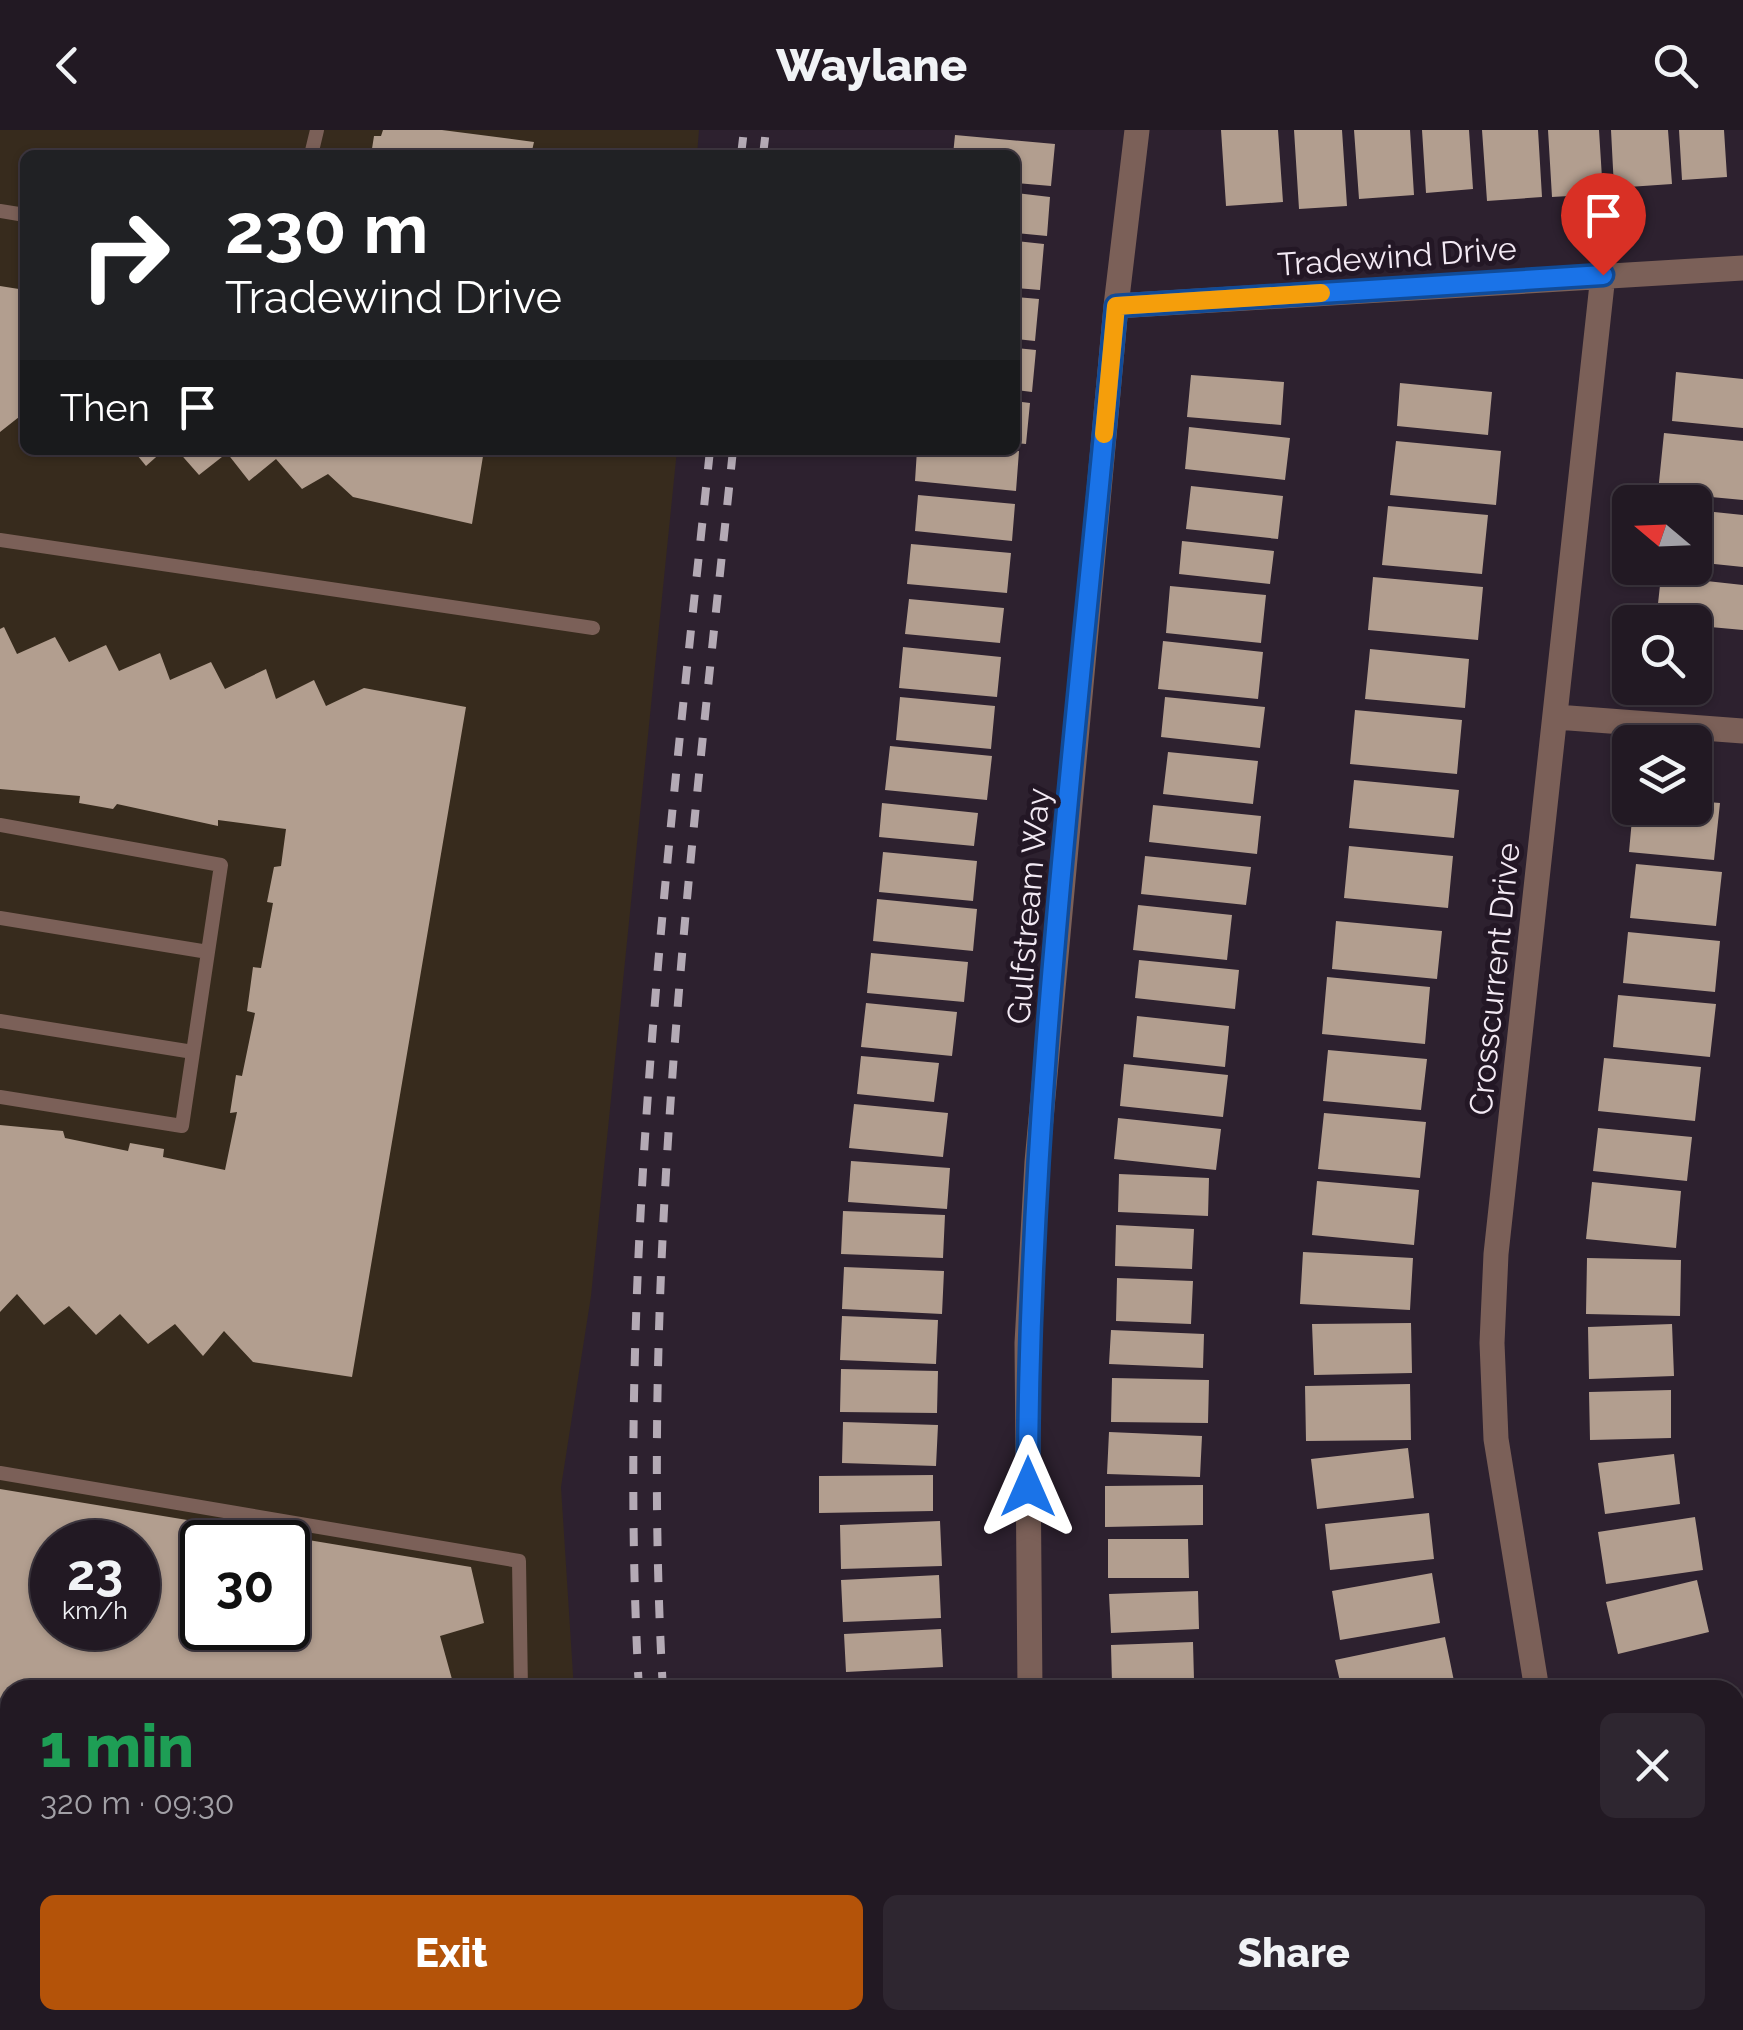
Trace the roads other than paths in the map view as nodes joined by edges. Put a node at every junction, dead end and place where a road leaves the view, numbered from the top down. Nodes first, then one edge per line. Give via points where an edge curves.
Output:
1 (1136, 130) edge
2 (1743, 268) edge
3 (1603, 275) junction
4 (1116, 306) junction
5 (0, 540) edge
6 (592, 628) dead end
7 (1556, 717) junction
8 (1743, 730) edge
9 (0, 826) edge
10 (0, 918) edge
11 (208, 952) junction
12 (0, 1021) edge
13 (193, 1052) junction
14 (0, 1097) edge
15 (0, 1473) edge
16 (521, 1680) edge
17 (1030, 1680) edge
18 (1536, 1680) edge

1 - 4 street, Gulfstream Way
2 - 3 street, Tradewind Drive
3 - 4 street, Tradewind Drive
3 - 7 street, Crosscurrent Drive
4 - 17 street, Gulfstream Way via 1037,1162 1027,1343
5 - 6 lane
7 - 8 street
7 - 18 street, Crosscurrent Drive via 1496,1254 1492,1343 1496,1439
9 - 11 lane via 222,866
10 - 11 lane
11 - 13 lane
12 - 13 lane
13 - 14 lane via 182,1126
15 - 16 lane via 518,1561

